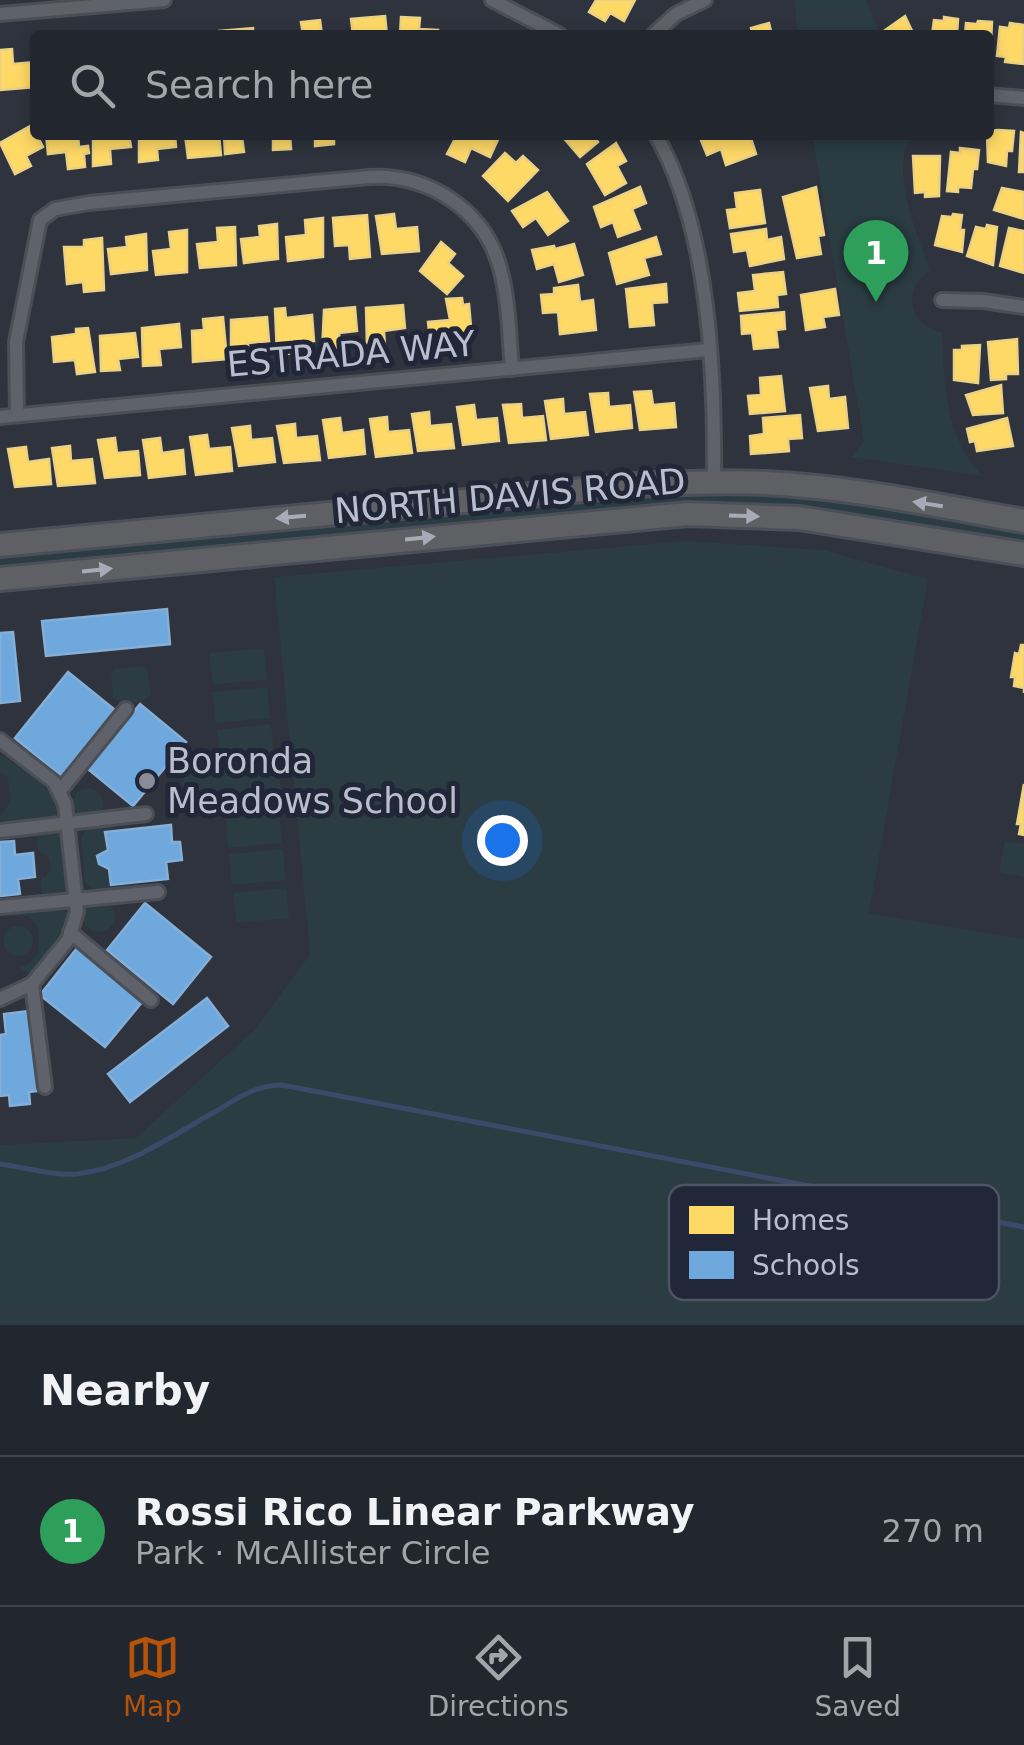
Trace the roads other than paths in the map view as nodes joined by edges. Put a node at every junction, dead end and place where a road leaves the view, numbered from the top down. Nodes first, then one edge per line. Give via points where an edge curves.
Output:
1 (164, 0) edge
2 (492, 0) edge
3 (705, 0) edge
4 (89, 3) edge
5 (0, 14) edge
6 (550, 30) edge
7 (658, 30) edge
8 (994, 95) edge
9 (1024, 98) edge
10 (658, 140) edge
11 (942, 300) dead end
12 (1024, 307) edge
13 (708, 350) junction
14 (512, 369) junction
15 (17, 415) junction
16 (0, 417) edge
17 (714, 482) junction
18 (1024, 521) edge
19 (0, 545) edge
20 (1024, 554) edge
21 (0, 580) edge
22 (126, 709) dead end
23 (0, 740) edge
24 (59, 792) junction
25 (146, 814) dead end
26 (69, 824) junction
27 (0, 831) edge
28 (158, 892) dead end
29 (76, 900) junction
30 (0, 907) edge
31 (70, 932) junction
32 (32, 984) junction
33 (0, 999) edge
34 (151, 1000) dead end
35 (45, 1087) dead end

1 - 4 street
2 - 6 street
3 - 7 street
4 - 5 street
8 - 9 street
10 - 13 street via 692,221
11 - 12 street
13 - 14 street, ESTRADA WAY
13 - 17 street
14 - 15 street, ESTRADA WAY
14 - 15 street via 495,252 475,220 437,190 384,176 126,199 64,206 40,220 16,342
15 - 16 street, ESTRADA WAY
18 -> 17 highway, NORTH DAVIS ROAD via 819,488
17 -> 19 highway, NORTH DAVIS ROAD
21 -> 20 highway, NORTH DAVIS ROAD via 688,514 798,518
22 - 24 street
23 - 24 street
24 - 26 street
25 - 26 street
26 - 27 street
26 - 29 street
28 - 29 street
29 - 30 street
29 - 31 street
31 - 32 street
31 - 34 street
32 - 33 street
32 - 35 street

